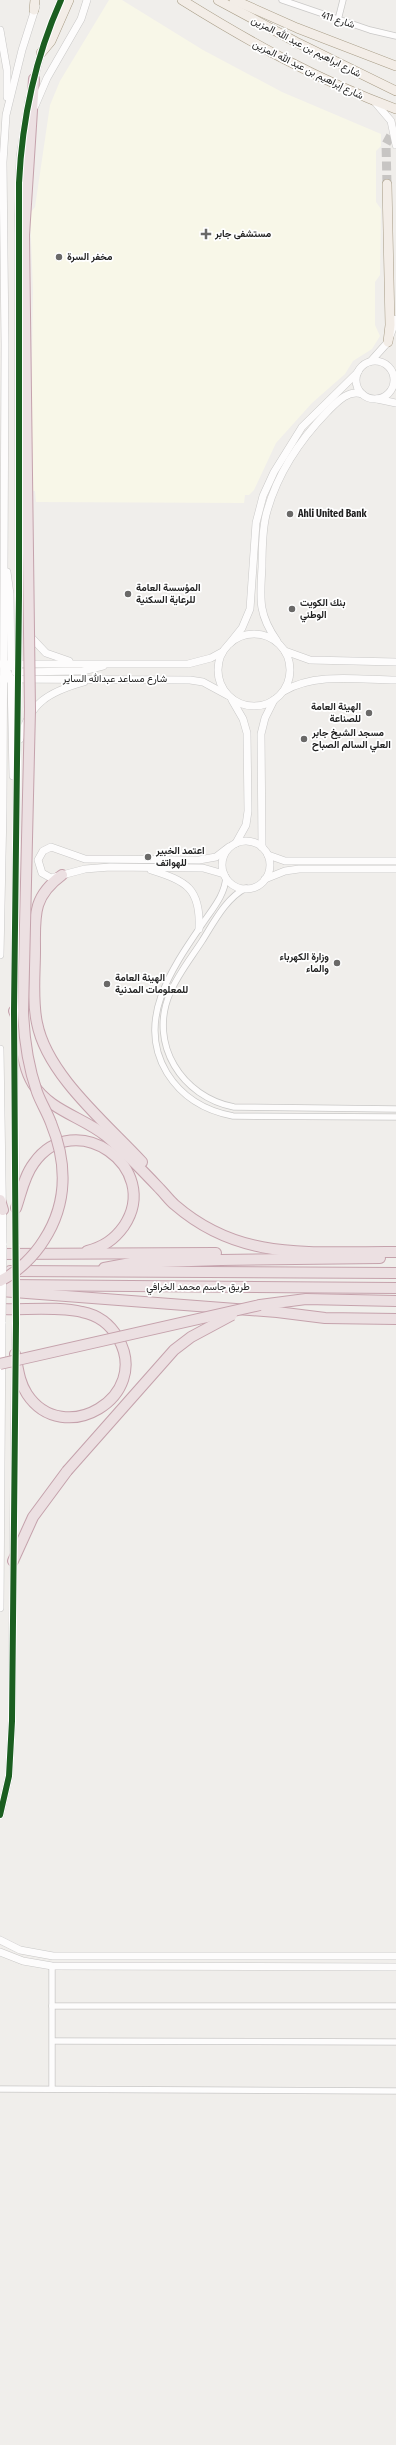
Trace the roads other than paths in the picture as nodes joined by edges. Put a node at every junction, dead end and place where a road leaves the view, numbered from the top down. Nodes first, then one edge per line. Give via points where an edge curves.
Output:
1 (35, 0) edge
2 (39, 0) edge
3 (61, 0) edge
4 (69, 0) edge
5 (87, 0) edge
6 (182, 0) edge
7 (218, 0) edge
8 (234, 0) edge
9 (282, 0) edge
10 (343, 0) edge
11 (34, 10) junction
12 (338, 20) junction
13 (0, 30) edge
14 (396, 36) edge
15 (41, 53) junction
16 (396, 66) edge
17 (34, 79) junction
18 (396, 91) edge
19 (374, 101) junction
20 (396, 109) edge
21 (6, 114) junction
22 (31, 119) junction
23 (396, 145) edge
24 (387, 184) tunnel mouth
25 (2, 235) edge
26 (396, 319) edge
27 (388, 342) junction
28 (2, 343) edge
29 (371, 361) junction
30 (396, 369) edge
31 (358, 372) junction
32 (395, 380) edge
33 (362, 394) junction
34 (377, 399) junction
35 (396, 403) edge
36 (254, 536) junction
37 (262, 560) junction
38 (4, 562) junction
39 (0, 579) edge
40 (19, 596) junction
41 (276, 641) junction
42 (230, 643) junction
43 (285, 651) junction
44 (222, 652) junction
45 (396, 662) edge
46 (87, 664) junction
47 (107, 665) junction
48 (8, 671) edge
49 (93, 680) junction
50 (396, 680) edge
51 (284, 691) junction
52 (229, 697) junction
53 (275, 700) junction
54 (17, 749) junction
55 (0, 774) edge
56 (2, 783) junction
57 (17, 792) junction
58 (233, 845) junction
59 (262, 847) junction
60 (268, 854) junction
61 (396, 861) edge
62 (143, 868) junction
63 (396, 869) edge
64 (62, 875) junction
65 (225, 876) junction
66 (265, 879) junction
67 (246, 888) junction
68 (199, 929) junction
69 (0, 955) edge
70 (23, 999) junction
71 (14, 1011) junction
72 (0, 1049) edge
73 (396, 1109) edge
74 (396, 1117) edge
75 (142, 1170) junction
76 (163, 1191) junction
77 (0, 1200) edge
78 (16, 1208) junction
79 (3, 1210) junction
80 (1, 1250) edge
81 (284, 1251) junction
82 (396, 1252) edge
83 (170, 1254) junction
84 (69, 1255) junction
85 (396, 1256) edge
86 (221, 1260) junction
87 (0, 1271) edge
88 (97, 1272) junction
89 (396, 1272) edge
90 (0, 1281) edge
91 (0, 1285) edge
92 (396, 1288) edge
93 (0, 1291) edge
94 (396, 1301) edge
95 (260, 1305) junction
96 (0, 1309) edge
97 (277, 1312) junction
98 (396, 1312) edge
99 (396, 1319) edge
100 (15, 1354) junction
101 (0, 1364) edge
102 (13, 1561) junction
103 (0, 1608) edge
104 (0, 1815) edge
105 (0, 1940) edge
106 (0, 1952) edge
107 (396, 1956) edge
108 (52, 1966) junction
109 (396, 1967) edge
110 (52, 2006) junction
111 (396, 2006) edge
112 (53, 2041) junction
113 (396, 2042) edge
114 (52, 2088) junction
115 (0, 2089) edge
116 (396, 2091) edge

1 - 11 main road
2 - 11 street
3 - 15 street
4 - 15 main road via 51,41
5 - 22 street via 81,19 47,78
6 - 19 main road, شارع إبراهيم بن عبد الله المزين via 272,54
7 - 18 main road, شارع ابراهيم بن عبد الله المزين
8 - 16 main road via 297,28
9 - 12 street, شارع 411
10 - 12 street
11 - 21 street
12 - 14 street, شارع 411
13 - 21 street via 6,70
15 - 17 street
17 - 22 highway
17 - 40 street via 22,141 19,191
19 - 20 main road, شارع إبراهيم بن عبد الله المزين
19 - 23 street via 391,121
21 - 25 street
22 - 70 highway, bridge via 24,235 30,710
24 - 27 main road via 390,325
25 - 28 street
26 - 27 street
27 - 29 street
28 - 38 street
29 - 31 street
29 - 32 street via 389,366
30 - 32 street
31 - 33 street via 356,384
31 - 36 street via 316,413 294,439 263,496
32 - 34 street via 387,395
33 - 34 street
33 - 37 street via 350,394 335,404 309,431 291,457 275,489 266,516
34 - 35 street
36 - 37 street via 258,555
36 - 42 street via 250,609 242,628
37 - 41 street via 260,609 266,627
38 - 39 street
38 - 48 street via 10,594
40 - 46 street via 26,625 39,647 54,656
40 - 48 street
41 - 42 street via 253,634 241,636
41 - 43 street
42 - 44 street
43 - 45 street via 310,660
43 - 51 street via 291,671
44 - 47 street, شارع مساعد عبدالله الساير via 212,658 188,664
44 - 52 street via 218,674
46 - 47 street, شارع مساعد عبدالله الساير
46 - 48 street, شارع مساعد عبدالله الساير
47 - 48 street via 83,671
48 - 49 street, شارع مساعد عبدالله الساير
48 - 54 street
48 - 56 street
48 - 57 street via 11,759
49 - 52 street, شارع مساعد عبدالله الساير via 190,680 210,685
49 - 54 street via 63,688 38,704 26,720
50 - 51 street via 330,679 294,685
51 - 53 street
52 - 53 street via 241,704 253,706
52 - 58 street via 243,719 247,733 248,811 246,825
53 - 59 street via 264,718 262,734
54 - 57 street
55 - 56 street
56 - 69 street
57 - 71 street
58 - 59 street via 247,841
58 - 64 street via 216,857 199,860 85,858 76,857 56,847 47,848 40,855 40,869 51,878
58 - 65 street via 222,860
59 - 60 street
60 - 61 street via 285,861
60 - 66 street via 270,865
62 - 64 street via 91,868
62 - 65 street via 208,868
62 - 68 street via 173,877 188,886 198,902
63 - 66 street via 299,869 285,871
64 - 76 highway via 41,896 35,915 34,1005 40,1035 59,1073 144,1166
65 - 67 street via 234,885
65 - 68 street via 221,896
66 - 67 street via 259,885
67 - 73 street via 230,900 170,993 163,1018 164,1037 169,1055 178,1072 203,1096 234,1107
68 - 74 street via 165,985 154,1018 155,1039 160,1059 170,1077 184,1093 212,1111 233,1116
70 - 75 highway via 36,1038 62,1085
70 - 90 highway, bridge via 23,1024 28,1058 37,1092 58,1140 63,1181 59,1209 48,1234 31,1256
71 - 75 highway via 24,1063 37,1090 56,1106 100,1132
71 - 78 street
72 - 79 street
75 - 76 highway
76 - 81 highway via 174,1204 218,1235 258,1248
77 - 79 highway
78 - 84 highway via 33,1163 56,1144 82,1140 95,1143 118,1157 131,1180 133,1206 129,1218 116,1236 104,1246
78 - 100 street, bridge
79 - 80 street
80 - 84 highway
80 - 103 street, bridge
81 - 82 highway
81 - 83 highway
83 - 84 highway
83 - 86 highway
85 - 86 highway via 369,1259
86 - 88 highway via 122,1264
87 - 88 highway, طريق جاسم محمد الخرافي
88 - 89 highway, طريق جاسم محمد الخرافي
91 - 92 highway, طريق جاسم محمد الخرافي
93 - 97 highway
94 - 95 highway via 306,1299
95 - 101 highway, bridge
95 - 102 highway, bridge via 216,1322 174,1350 67,1471 33,1517
96 - 100 highway via 82,1311 101,1319 114,1330 123,1345 126,1366 123,1381 114,1398 99,1411 77,1418 56,1416 40,1407 27,1395 20,1380
97 - 98 highway
97 - 99 highway via 325,1318
100 - 102 street
102 - 104 street via 12,1721 9,1776
105 - 107 street via 26,1951 53,1956
106 - 108 street via 23,1961
108 - 109 street
108 - 110 street
110 - 111 street
110 - 112 street
112 - 113 street
112 - 114 street
114 - 115 street
114 - 116 street

